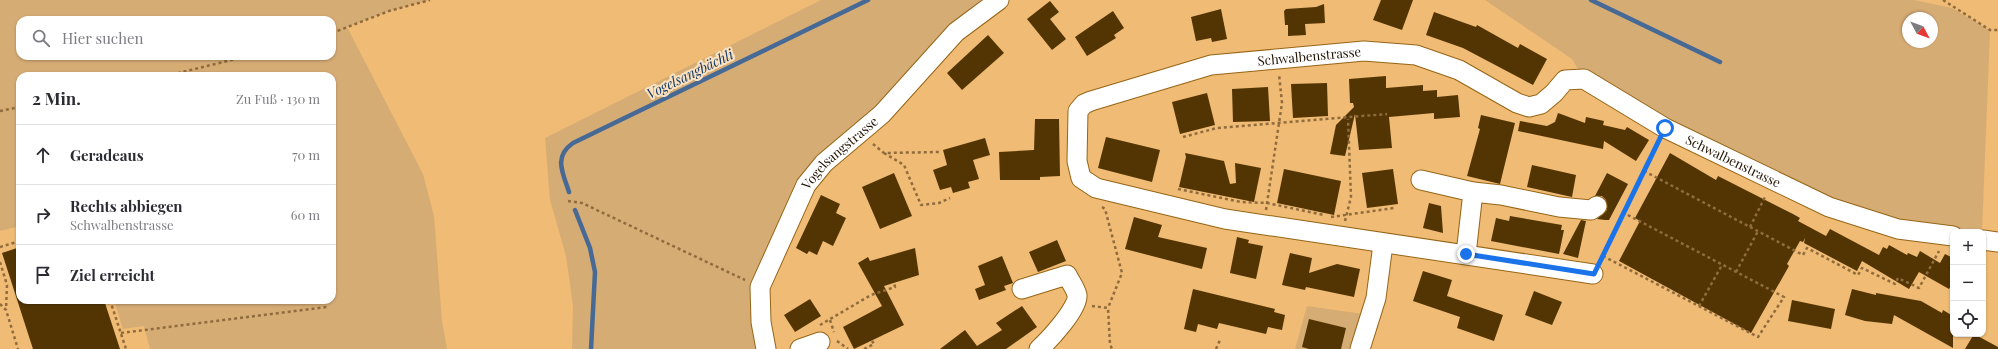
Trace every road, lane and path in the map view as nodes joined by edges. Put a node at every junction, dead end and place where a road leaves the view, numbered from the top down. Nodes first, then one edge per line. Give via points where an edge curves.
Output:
1 (430, 0) edge
2 (999, 0) edge
3 (1943, 0) edge
4 (1998, 30) edge
5 (336, 31) edge
6 (1278, 59) junction
7 (232, 60) edge
8 (182, 72) edge
9 (16, 108) edge
10 (0, 111) edge
11 (1387, 114) dead end
12 (1348, 118) junction
13 (1280, 123) junction
14 (1665, 128) junction
15 (861, 133) junction
16 (1183, 137) dead end
17 (939, 152) dead end
18 (884, 154) junction
19 (1644, 171) junction
20 (1421, 180) dead end
21 (1773, 180) junction
22 (1176, 189) dead end
23 (1473, 192) junction
24 (950, 198) dead end
25 (568, 201) dead end
26 (1267, 203) junction
27 (1597, 206) dead end
28 (1394, 208) dead end
29 (1624, 213) junction
30 (1347, 216) junction
31 (1265, 224) junction
32 (1109, 225) dead end
33 (1750, 227) junction
34 (1758, 231) junction
35 (1950, 236) edge
36 (1341, 237) junction
37 (1986, 240) edge
38 (16, 242) edge
39 (1998, 242) edge
40 (1383, 244) junction
41 (0, 247) edge
42 (1466, 254) junction
43 (1602, 256) junction
44 (0, 262) edge
45 (1722, 265) junction
46 (1736, 272) junction
47 (1594, 274) joint
48 (894, 282) dead end
49 (760, 287) junction
50 (1022, 289) dead end
51 (1076, 303) junction
52 (0, 304) edge
53 (111, 304) edge
54 (1699, 306) junction
55 (326, 307) dead end
56 (1108, 308) junction
57 (6, 310) junction
58 (121, 333) junction
59 (1220, 340) dead end
60 (872, 341) dead end
61 (820, 342) joint
62 (18, 349) edge
63 (126, 349) edge
64 (766, 349) edge
65 (800, 349) edge
66 (864, 349) edge
67 (1039, 349) edge
68 (1112, 349) edge
69 (1216, 349) edge
70 (1360, 349) edge

1 - 5 path via 388,11
2 - 15 street, Vogelsangstrasse via 956,32 882,114
3 - 4 path via 1990,30
6 - 13 path via 1282,103
6 - 14 street, Schwalbenstrasse via 1364,51 1416,55 1460,70 1517,103 1529,107 1541,104 1565,80 1584,79
6 - 31 street, Schwalbenstrasse via 1211,65 1091,101 1078,111 1077,161 1081,178 1096,188 1224,219
7 - 8 path
9 - 10 path
11 - 12 path
12 - 13 path
12 - 30 path via 1351,197
13 - 16 path via 1217,128
13 - 26 path
14 - 19 path
14 - 21 street, Schwalbenstrasse
15 - 18 path
15 - 49 street, Vogelsangstrasse via 824,163 806,185
17 - 18 path
18 - 24 path via 904,165 921,205
19 - 29 path
19 - 33 path
20 - 23 street
21 - 33 path
21 - 35 street, Schwalbenstrasse via 1829,207 1898,229
22 - 26 path via 1241,202
23 - 27 street via 1559,207 1591,210
23 - 42 street
25 - 49 path via 582,203
26 - 30 path via 1331,217
26 - 31 path
28 - 30 path
29 - 43 path
29 - 45 path
30 - 36 path
31 - 36 street, Schwalbenstrasse
32 - 56 path via 1122,273
33 - 34 path
34 - 35 path via 1803,255 1806,248 1858,275 1862,268 1895,284 1898,278 1919,288
34 - 46 path
36 - 40 street, Schwalbenstrasse
37 - 39 street
38 - 41 path
40 - 42 street, Schwalbenstrasse
40 - 70 street via 1376,298
42 - 47 street, Schwalbenstrasse
43 - 47 path
43 - 54 path
44 - 57 path via 7,284
45 - 46 path
45 - 54 path
46 - 54 path via 1784,297 1758,337
48 - 61 path via 895,287 871,295 815,329
49 - 64 street, Vogelsangstrasse via 761,322
50 - 51 street via 1067,275 1077,296
51 - 56 path
51 - 67 street via 1051,338
52 - 57 path
53 - 58 path
55 - 58 path
56 - 68 path
57 - 62 path
58 - 63 path
59 - 69 path
60 - 66 path via 874,344
61 - 65 street

